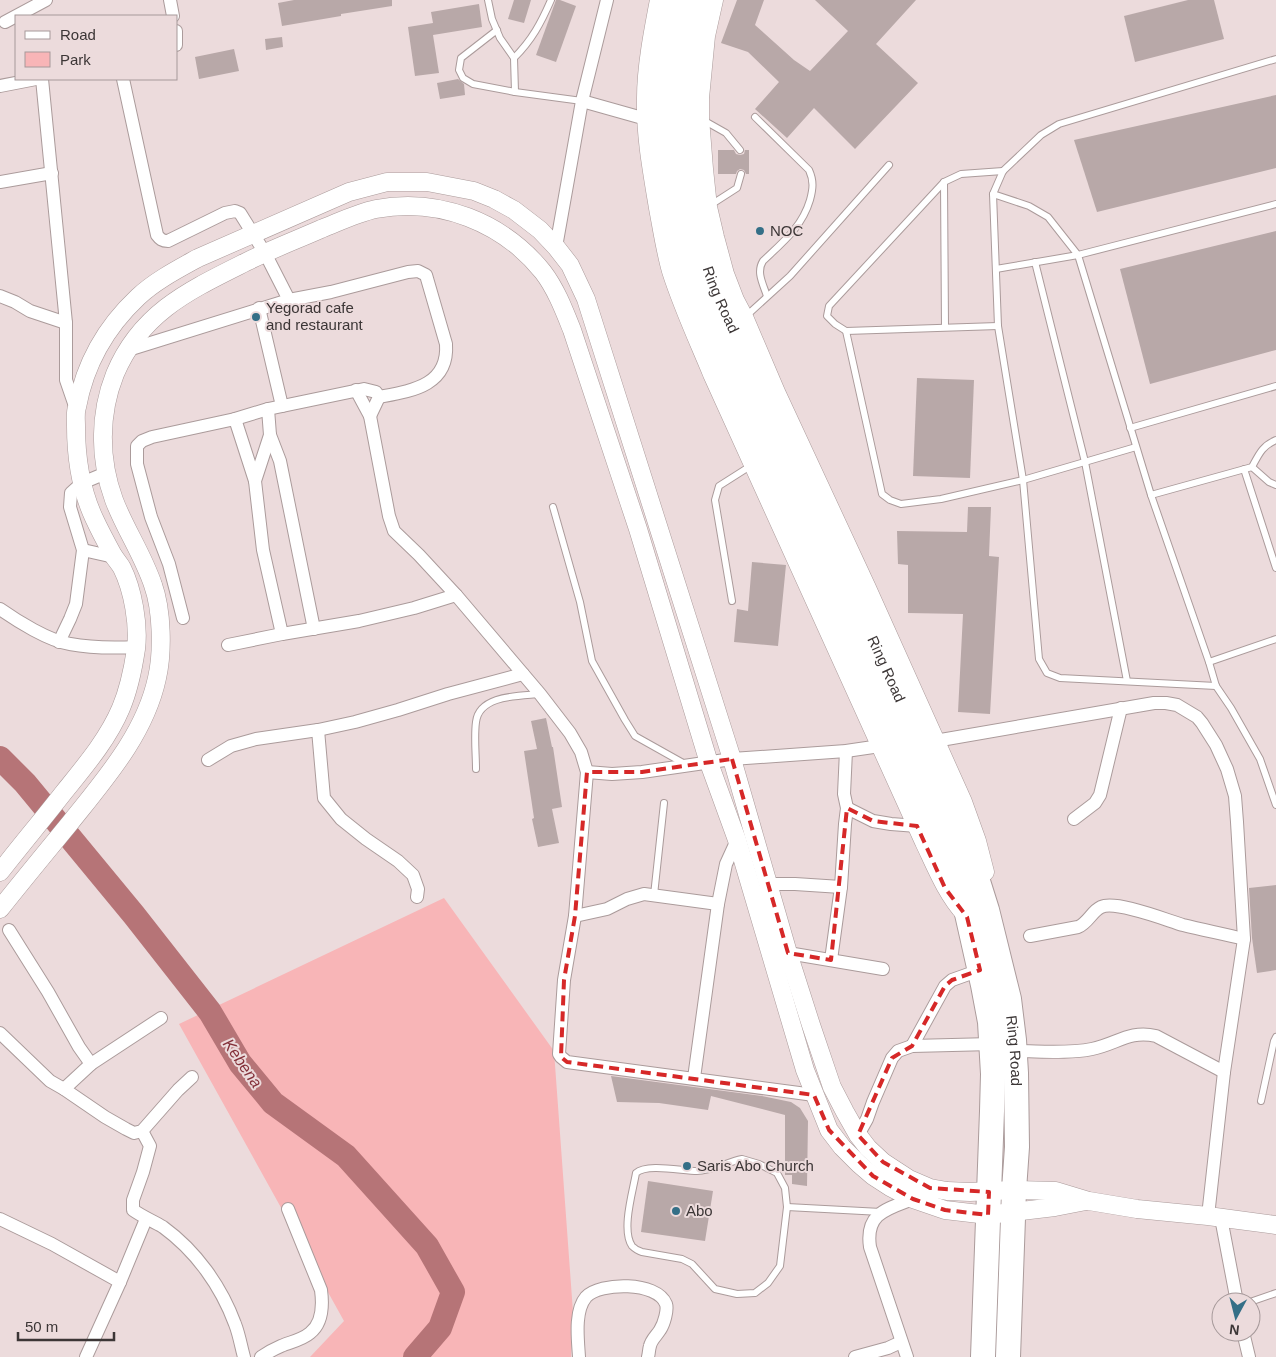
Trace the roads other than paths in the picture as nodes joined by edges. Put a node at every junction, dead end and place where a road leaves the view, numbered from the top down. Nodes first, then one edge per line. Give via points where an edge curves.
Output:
1 (46, 0) edge
2 (170, 0) edge
3 (488, 0) edge
4 (551, 0) edge
5 (607, 0) edge
6 (659, 0) edge
7 (677, 0) edge
8 (696, 0) edge
9 (714, 0) edge
10 (18, 15) edge
11 (173, 15) edge
12 (15, 17) edge
13 (5, 22) dead end
14 (497, 30) junction
15 (514, 58) junction
16 (1276, 59) edge
17 (31, 80) edge
18 (42, 80) edge
19 (123, 80) edge
20 (0, 86) edge
21 (514, 92) junction
22 (582, 101) junction
23 (755, 117) dead end
24 (700, 118) junction
25 (646, 120) junction
26 (740, 150) dead end
27 (889, 164) dead end
28 (1003, 171) junction
29 (52, 173) junction
30 (741, 174) dead end
31 (0, 182) edge
32 (944, 182) junction
33 (993, 194) junction
34 (1276, 204) edge
35 (708, 207) junction
36 (253, 234) junction
37 (556, 247) junction
38 (265, 253) junction
39 (1078, 255) junction
40 (1035, 262) junction
41 (996, 269) junction
42 (0, 296) edge
43 (767, 296) junction
44 (289, 300) junction
45 (259, 308) junction
46 (744, 317) junction
47 (66, 323) junction
48 (998, 326) junction
49 (945, 327) junction
50 (846, 331) junction
51 (128, 350) junction
52 (1276, 386) edge
53 (356, 390) junction
54 (379, 397) junction
55 (282, 406) junction
56 (76, 409) junction
57 (268, 409) junction
58 (370, 416) junction
59 (235, 419) junction
60 (1130, 428) junction
61 (270, 435) junction
62 (1276, 440) edge
63 (1136, 447) junction
64 (1085, 462) junction
65 (753, 464) junction
66 (1252, 467) junction
67 (1244, 469) junction
68 (106, 473) junction
69 (1023, 480) junction
70 (255, 481) junction
71 (82, 483) junction
72 (1276, 485) edge
73 (1151, 495) junction
74 (553, 507) dead end
75 (83, 550) junction
76 (114, 557) junction
77 (1276, 568) edge
78 (456, 595) junction
79 (732, 601) dead end
80 (0, 609) edge
81 (183, 618) dead end
82 (314, 629) junction
83 (282, 634) junction
84 (1276, 639) edge
85 (59, 642) junction
86 (228, 645) dead end
87 (136, 647) junction
88 (1209, 662) junction
89 (523, 674) junction
90 (1127, 681) junction
91 (1216, 686) junction
92 (540, 694) junction
93 (1121, 708) junction
94 (318, 730) junction
95 (935, 741) junction
96 (880, 746) junction
97 (846, 751) junction
98 (732, 759) junction
99 (208, 760) dead end
100 (709, 763) junction
101 (688, 766) junction
102 (476, 769) dead end
103 (587, 772) junction
104 (1276, 782) edge
105 (1271, 790) junction
106 (664, 803) dead end
107 (1276, 805) edge
108 (847, 808) junction
109 (1074, 819) dead end
110 (917, 826) junction
111 (737, 840) junction
112 (0, 872) edge
113 (768, 884) junction
114 (842, 888) junction
115 (654, 895) junction
116 (417, 897) dead end
117 (718, 904) junction
118 (0, 909) edge
119 (977, 913) junction
120 (575, 916) junction
121 (9, 930) dead end
122 (1030, 936) dead end
123 (1244, 939) junction
124 (788, 953) junction
125 (832, 960) junction
126 (883, 969) dead end
127 (980, 970) junction
128 (161, 1018) dead end
129 (0, 1033) edge
130 (1276, 1037) edge
131 (992, 1044) junction
132 (912, 1046) junction
133 (1015, 1051) junction
134 (91, 1064) junction
135 (1224, 1072) junction
136 (192, 1077) dead end
137 (694, 1078) junction
138 (64, 1089) junction
139 (814, 1095) junction
140 (1261, 1101) dead end
141 (142, 1131) junction
142 (858, 1135) junction
143 (914, 1199) junction
144 (1014, 1201) junction
145 (988, 1204) junction
146 (788, 1207) junction
147 (288, 1209) dead end
148 (881, 1212) junction
149 (1215, 1217) junction
150 (146, 1218) junction
151 (0, 1219) edge
152 (1276, 1225) edge
153 (120, 1282) junction
154 (1234, 1292) edge
155 (1276, 1293) edge
156 (1261, 1298) edge
157 (902, 1342) junction
158 (1245, 1342) edge
159 (86, 1357) edge
160 (244, 1357) edge
161 (261, 1357) edge
162 (579, 1357) edge
163 (648, 1357) edge
164 (855, 1357) edge
165 (907, 1357) edge
166 (984, 1357) edge
167 (1008, 1357) edge
168 (1249, 1357) edge

1 - 10 street
2 - 11 street
3 - 14 lane
4 - 15 lane via 542,22
5 - 22 street
6 - 25 main road via 648,70
7 - 119 highway, Ring Road via 668,52 665,142 671,196 692,285 936,825 963,896
8 - 119 highway, Ring Road via 686,55 682,103 684,156 693,213 712,279 955,821 976,876
9 - 24 main road via 706,36
12 - 13 street
14 - 15 lane
14 - 21 lane via 461,58 458,70 473,84
15 - 21 lane
16 - 28 lane via 1059,124 1041,135
17 - 20 street
18 - 29 street
19 - 36 street via 160,239 172,239 230,212 240,213
21 - 22 lane
22 - 25 street
22 - 37 street
23 - 43 lane via 810,170 813,180 813,192 796,229 760,266
24 - 26 lane via 726,133
24 - 35 main road
25 - 65 main road via 653,179 671,270 708,365
27 - 43 lane via 790,276
28 - 32 lane via 961,174
28 - 33 lane
29 - 31 street
29 - 47 street
30 - 35 lane via 737,188
32 - 49 lane
32 - 50 lane via 829,306 827,316
33 - 39 lane via 1029,206 1048,217
33 - 41 lane
34 - 39 lane
35 - 46 main road via 725,274
36 - 37 main road via 349,192 387,182 427,182 474,191 494,199 540,230
36 - 38 street
36 - 56 main road via 198,258 139,295 115,320 98,347
37 - 98 main road via 570,265 586,299
38 - 44 street
38 - 51 main road via 182,296 152,318
38 - 100 main road via 352,216 396,206 414,206 437,208 481,222 515,244 535,263 545,275 572,330 638,529
39 - 40 lane
39 - 60 lane
40 - 41 lane
40 - 64 lane
41 - 48 lane
42 - 47 street
43 - 46 lane
44 - 45 street
44 - 54 street via 408,272 418,271 426,275 446,344 445,364 430,382
45 - 51 street
45 - 55 street
46 - 95 main road
47 - 56 street via 66,380
48 - 49 lane
48 - 69 lane
49 - 50 lane
50 - 69 lane via 882,494 901,504 940,499
51 - 68 main road via 116,372 103,416
52 - 60 lane
53 - 54 street via 370,390
53 - 55 street
53 - 58 street
54 - 58 street
55 - 57 street
56 - 71 main road
57 - 59 street
57 - 61 street
58 - 78 street via 394,531
59 - 70 street
59 - 81 street via 152,437 138,446 137,464 142,487 169,564
60 - 63 lane
61 - 70 street
61 - 82 street via 280,461
62 - 66 lane via 1266,444
63 - 64 lane
63 - 73 lane
64 - 69 lane
64 - 90 lane
65 - 79 lane via 718,486 715,500
65 - 96 main road
66 - 67 lane
66 - 72 lane
67 - 73 lane
67 - 77 lane
68 - 71 street
68 - 118 main road via 158,604 158,676 145,714 107,777
69 - 90 lane via 1039,659 1047,673 1060,678
70 - 83 street via 263,550
71 - 75 street via 71,493 70,507
71 - 76 main road via 94,518
73 - 88 lane
74 - 101 lane via 580,602 592,661 636,736
75 - 76 street
75 - 85 street via 76,604
76 - 87 main road via 122,567 130,592 136,622
78 - 82 street via 414,608
78 - 89 street
80 - 85 street
82 - 83 street
83 - 86 street
84 - 88 lane
85 - 87 street
87 - 112 main road via 129,686 108,732
88 - 91 lane
89 - 92 street
89 - 94 street
90 - 91 lane
91 - 105 lane via 1260,759
92 - 102 lane via 504,697 489,702 480,711 476,720
92 - 103 street via 570,733
93 - 95 street
93 - 109 street via 1100,795
93 - 123 street via 1154,703 1177,705 1197,717 1216,745 1227,768 1234,796
94 - 99 street via 256,739 232,746
94 - 116 street via 324,798 342,819 414,875
95 - 119 main road via 977,841 987,890
96 - 97 street
96 - 110 main road
97 - 98 street
97 - 108 street via 844,794
98 - 100 street
98 - 113 main road
100 - 101 street
100 - 111 main road
101 - 103 street via 612,774
103 - 120 street
104 - 105 lane
105 - 107 lane
106 - 115 lane
108 - 110 street via 873,821
108 - 114 street
110 - 119 main road via 945,888 955,902
111 - 117 street via 726,864
111 - 139 main road
113 - 114 street
113 - 124 main road
114 - 125 street
115 - 117 street
115 - 120 street via 644,894 607,909
117 - 137 street
119 - 127 highway, Ring Road
119 - 133 highway, Ring Road via 1009,999
120 - 137 street via 564,980 561,1058 568,1062
121 - 134 street
122 - 123 street via 1084,924 1096,910 1105,906 1128,908
123 - 135 street
124 - 125 street
124 - 142 main road via 832,1087
125 - 126 street
127 - 131 highway, Ring Road
127 - 132 street via 952,980 945,986
128 - 134 street
129 - 138 street via 50,1082
130 - 140 lane
131 - 132 street
131 - 145 highway, Ring Road
132 - 142 street via 898,1051 892,1058
133 - 135 street via 1072,1052 1107,1045 1134,1034 1146,1034 1156,1036
133 - 144 highway, Ring Road via 1017,1147
134 - 138 street
135 - 149 street
136 - 141 street
137 - 139 street
138 - 141 street via 126,1129
139 - 143 main road via 829,1130 842,1147 873,1176
141 - 150 street via 150,1146 132,1206
142 - 145 main road via 883,1162 909,1179
143 - 145 main road via 945,1210
143 - 148 street
144 - 145 main road
144 - 149 main road via 1056,1191 1088,1201
144 - 167 highway, Ring Road
145 - 166 highway, Ring Road
146 - 146 lane via 780,1266 768,1283 755,1293 737,1294 715,1289 692,1264 682,1259 636,1250 628,1234 636,1173 641,1169 699,1171 742,1159 777,1173 785,1188
146 - 148 lane
147 - 161 street via 321,1290 322,1313 310,1333
148 - 157 street via 870,1226 868,1236
149 - 152 main road
149 - 154 street
150 - 153 street
150 - 160 street via 175,1237 205,1267 229,1307
151 - 153 street
153 - 159 street
155 - 156 lane
157 - 164 street
157 - 165 street
158 - 168 street
162 - 163 street via 578,1319 586,1296 596,1291 629,1286 657,1293 666,1304 661,1329 650,1345

